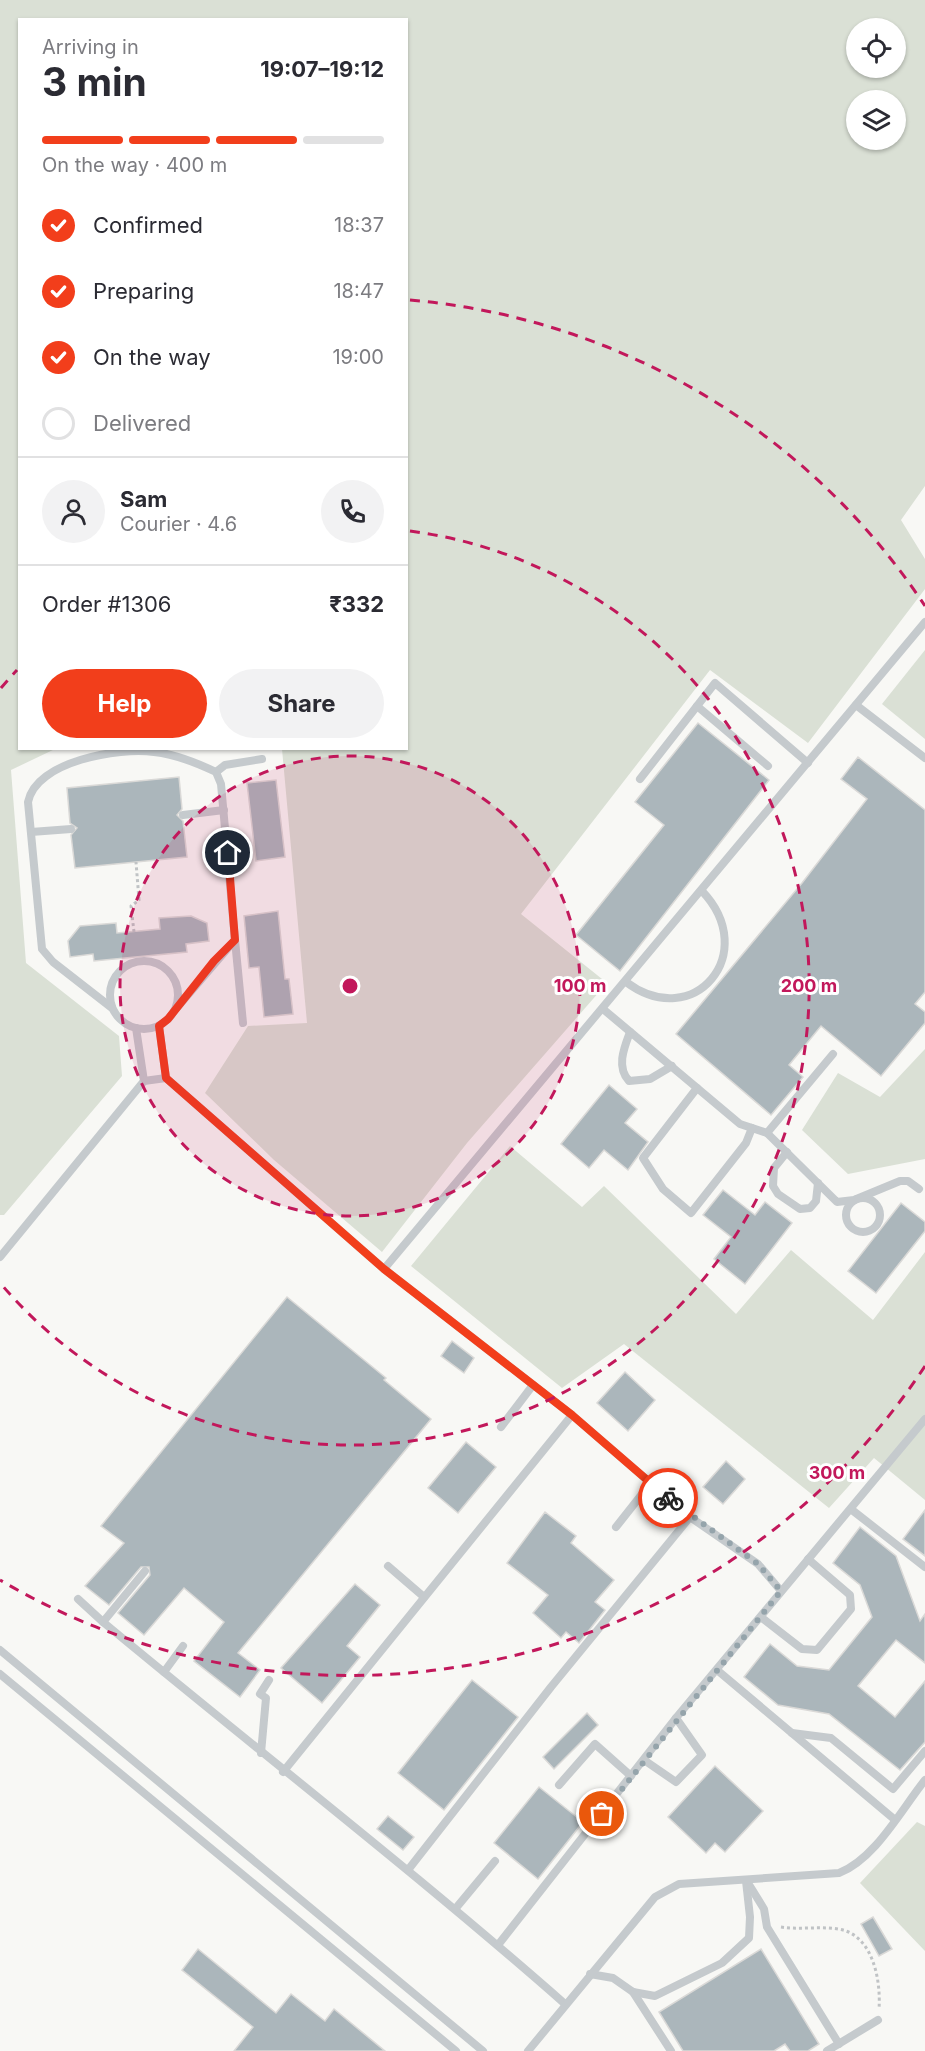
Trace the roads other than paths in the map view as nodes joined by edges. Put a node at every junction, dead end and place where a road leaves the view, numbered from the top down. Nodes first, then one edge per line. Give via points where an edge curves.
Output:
1 (925, 622) edge
2 (856, 705) junction
3 (697, 706) junction
4 (925, 758) edge
5 (262, 759) dead end
6 (808, 763) junction
7 (768, 766) dead end
8 (216, 772) junction
9 (640, 779) dead end
10 (224, 810) junction
11 (183, 815) dead end
12 (71, 828) dead end
13 (31, 832) junction
14 (702, 891) junction
15 (235, 940) junction
16 (626, 982) junction
17 (112, 1008) junction
18 (603, 1009) junction
19 (175, 1010) junction
20 (243, 1023) dead end
21 (159, 1026) junction
22 (136, 1028) junction
23 (630, 1032) junction
24 (833, 1053) dead end
25 (672, 1066) junction
26 (166, 1078) junction
27 (144, 1081) junction
28 (697, 1088) junction
29 (752, 1128) junction
30 (767, 1132) junction
31 (787, 1152) junction
32 (818, 1183) junction
33 (919, 1189) dead end
34 (854, 1200) junction
35 (0, 1257) edge
36 (384, 1269) junction
37 (533, 1385) junction
38 (572, 1415) junction
39 (925, 1419) edge
40 (501, 1427) dead end
41 (650, 1484) junction
42 (852, 1510) junction
43 (690, 1517) junction
44 (616, 1527) dead end
45 (808, 1559) junction
46 (388, 1566) dead end
47 (923, 1566) edge
48 (146, 1571) dead end
49 (925, 1576) edge
50 (781, 1591) junction
51 (424, 1598) junction
52 (78, 1599) dead end
53 (762, 1617) junction
54 (104, 1622) junction
55 (183, 1646) dead end
56 (0, 1650) edge
57 (717, 1670) junction
58 (164, 1672) junction
59 (0, 1674) edge
60 (269, 1680) dead end
61 (676, 1718) junction
62 (792, 1733) junction
63 (925, 1751) edge
64 (261, 1753) junction
65 (644, 1760) junction
66 (283, 1772) junction
67 (631, 1776) junction
68 (925, 1780) edge
69 (559, 1785) dead end
70 (894, 1819) junction
71 (495, 1860) dead end
72 (408, 1870) junction
73 (746, 1881) junction
74 (456, 1908) junction
75 (498, 1946) junction
76 (590, 1974) junction
77 (633, 1992) junction
78 (565, 2004) junction
79 (878, 2020) road end
80 (839, 2044) junction
81 (456, 2051) edge
82 (483, 2051) edge
83 (528, 2051) edge
84 (671, 2051) edge
85 (827, 2051) edge

1 - 2 lane
2 - 4 lane
2 - 6 lane
3 - 6 lane via 715,683
3 - 7 lane
3 - 9 lane
5 - 8 lane via 225,765
6 - 14 lane
8 - 10 lane
8 - 13 lane via 155,752 131,750 78,761 34,786 28,802
10 - 11 lane
10 - 15 lane
12 - 13 lane
13 - 17 lane via 42,949 52,962
14 - 16 lane
14 - 16 lane via 719,912 725,940 724,955 711,979 693,993 669,999 644,993
15 - 19 lane
15 - 20 lane
16 - 18 lane
17 - 19 lane via 115,975 133,962 144,960 156,962 173,976 177,987
17 - 22 lane via 118,1017
18 - 23 lane
18 - 36 lane
19 - 21 lane
21 - 22 lane
21 - 26 lane
22 - 27 lane
23 - 25 lane
23 - 25 lane via 621,1058 629,1081 650,1079
24 - 30 lane
25 - 28 lane
26 - 27 lane
26 - 36 lane
27 - 35 lane
28 - 29 lane via 740,1124
28 - 29 lane via 643,1158 663,1189 690,1213 746,1143
29 - 30 lane
30 - 31 lane
31 - 32 lane
31 - 32 lane via 774,1168 773,1186 778,1194 800,1209 810,1208 816,1201
32 - 34 lane via 837,1202
33 - 34 lane via 908,1181 900,1181
34 - 34 lane via 870,1199 878,1208 879,1219 873,1228 863,1232 849,1224 846,1214
36 - 37 lane
37 - 38 lane
37 - 40 lane
38 - 41 lane
38 - 51 lane
39 - 42 lane
41 - 43 lane
41 - 44 lane
42 - 45 lane
42 - 47 lane
43 - 50 lane via 758,1564
43 - 72 lane
45 - 50 lane
45 - 53 lane via 850,1594 851,1609 817,1650 802,1649
46 - 51 lane
47 - 49 lane
48 - 54 lane
50 - 53 lane
51 - 66 lane
52 - 54 lane
53 - 57 lane
54 - 58 lane
55 - 58 lane
56 - 82 lane
57 - 61 lane
57 - 62 lane
58 - 64 lane
59 - 81 lane
60 - 64 lane via 260,1694 266,1698
61 - 65 lane
61 - 65 lane via 702,1755 676,1782
62 - 63 lane via 831,1738 893,1790
62 - 70 lane
64 - 66 lane
65 - 67 lane
66 - 72 lane
67 - 69 lane via 595,1744
67 - 75 lane
68 - 70 lane
70 - 73 lane via 855,1867 839,1873
71 - 74 lane
72 - 74 lane
73 - 76 lane via 679,1884 655,1897
73 - 77 lane via 749,1938 722,1963 674,1988 655,1996
73 - 80 lane via 764,1909 767,1928
74 - 75 lane
75 - 78 lane
76 - 77 lane via 613,1978
76 - 78 lane
77 - 84 lane
78 - 83 lane
79 - 80 lane
80 - 85 lane

